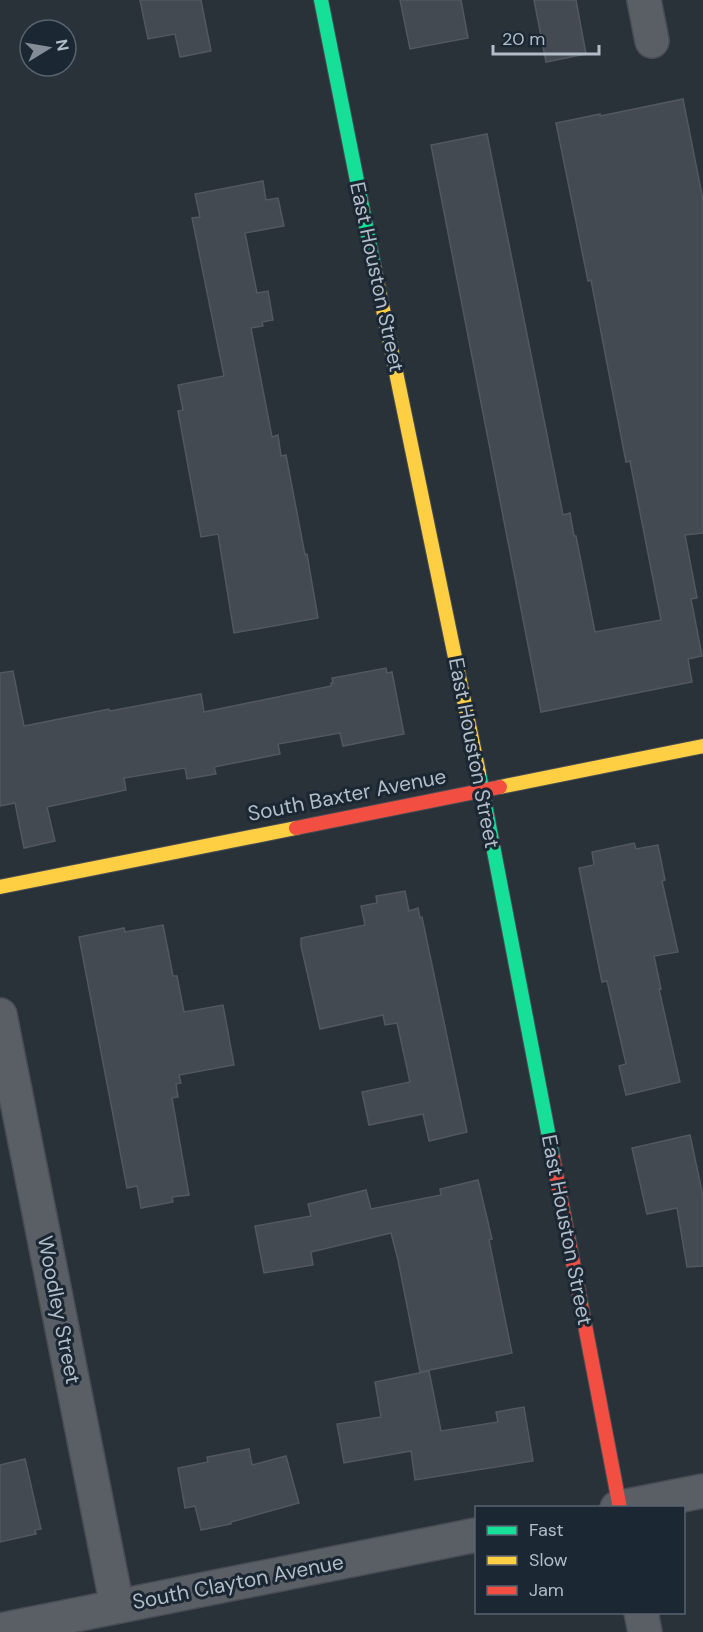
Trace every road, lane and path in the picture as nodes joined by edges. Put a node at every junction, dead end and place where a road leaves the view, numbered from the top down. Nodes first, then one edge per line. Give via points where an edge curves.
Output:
1 (321, 0) edge
2 (644, 0) edge
3 (652, 41) dead end
4 (703, 746) edge
5 (482, 789) junction
6 (0, 886) edge
7 (0, 1015) edge
8 (703, 1491) edge
9 (619, 1506) edge
10 (624, 1506) edge
11 (475, 1535) edge
12 (117, 1606) junction
13 (641, 1614) edge
14 (0, 1630) edge
15 (645, 1632) edge

1 - 5 street, East Houston Street
2 - 3 street
4 - 5 street, South Baxter Avenue
5 - 6 street, South Baxter Avenue
5 - 9 street, East Houston Street
7 - 12 street, Woodley Street
8 - 10 street
11 - 12 street, South Clayton Avenue
12 - 14 street, South Clayton Avenue
13 - 15 street

